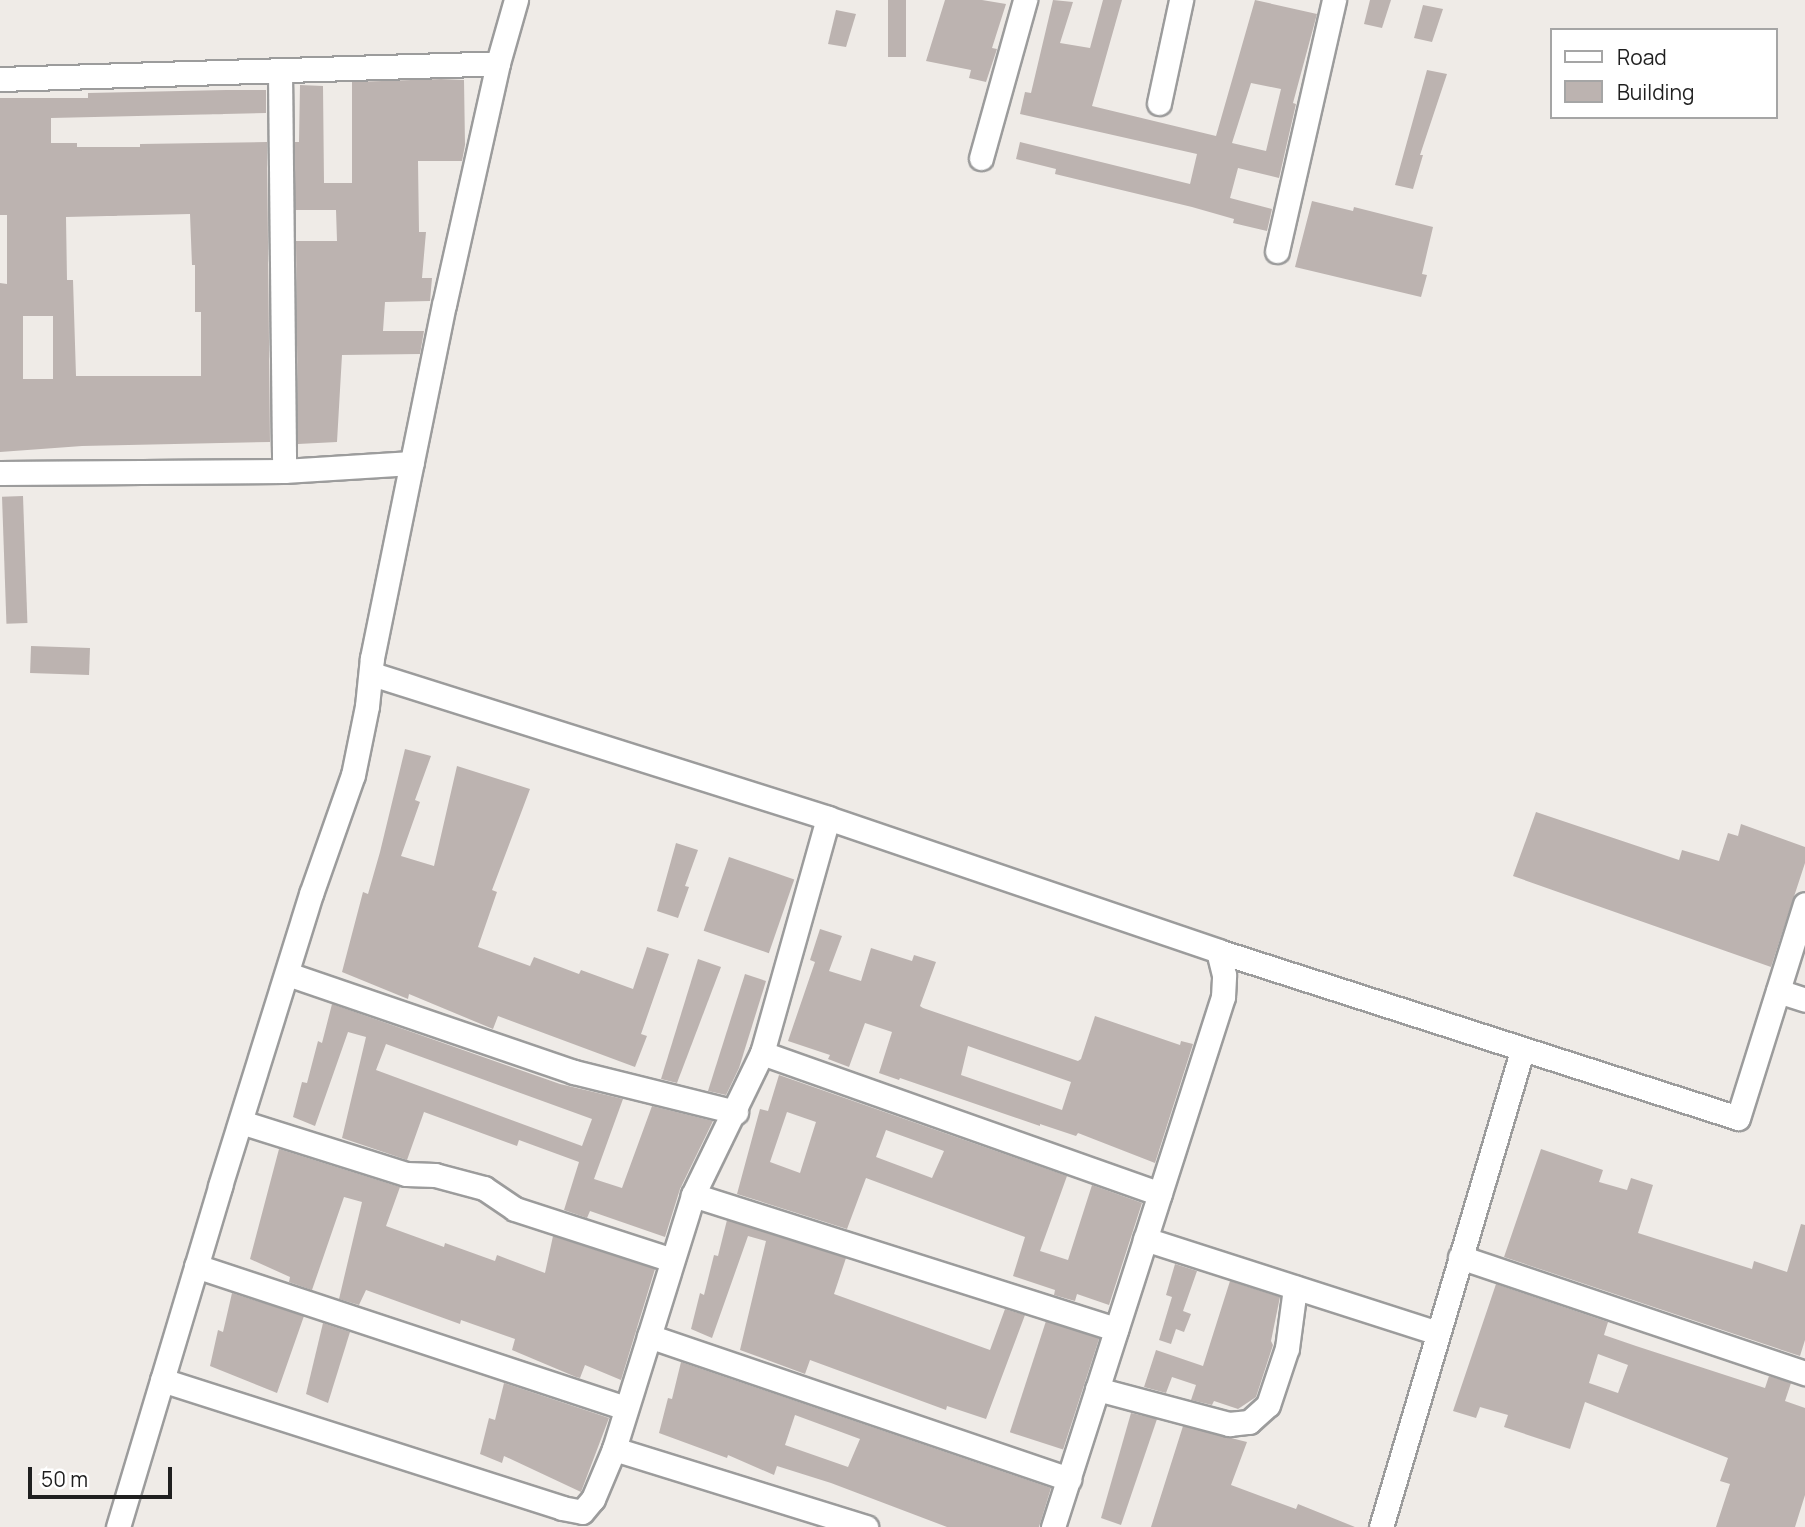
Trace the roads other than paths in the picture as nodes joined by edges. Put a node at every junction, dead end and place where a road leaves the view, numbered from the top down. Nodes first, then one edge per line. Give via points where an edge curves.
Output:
1 (516, 0) edge
2 (1024, 0) edge
3 (1181, 0) edge
4 (1334, 0) edge
5 (498, 63) junction
6 (280, 72) junction
7 (0, 79) edge
8 (1159, 103) dead end
9 (981, 158) dead end
10 (1277, 251) dead end
11 (412, 463) junction
12 (284, 471) junction
13 (0, 473) edge
14 (372, 674) junction
15 (828, 818) junction
16 (1805, 904) edge
17 (1218, 951) junction
18 (288, 974) junction
19 (1778, 991) junction
20 (1805, 1000) edge
21 (1522, 1050) junction
22 (762, 1053) junction
23 (736, 1112) junction
24 (241, 1122) junction
25 (1160, 1194) junction
26 (693, 1195) junction
27 (1145, 1239) junction
28 (1460, 1257) junction
29 (672, 1260) junction
30 (196, 1266) junction
31 (1295, 1288) junction
32 (1116, 1329) junction
33 (1437, 1333) junction
34 (649, 1336) junction
35 (1805, 1373) edge
36 (162, 1380) junction
37 (1097, 1389) junction
38 (625, 1408) junction
39 (614, 1449) junction
40 (1069, 1479) junction
41 (118, 1527) edge
42 (866, 1527) edge
43 (1053, 1527) edge
44 (1381, 1527) edge

1 - 5 street
2 - 9 street
3 - 8 street
4 - 10 street
5 - 6 street
5 - 11 street
6 - 7 street
6 - 12 street
11 - 12 street
11 - 14 street
12 - 13 street
14 - 15 street
14 - 18 street via 353,775
15 - 17 street
15 - 22 street
16 - 19 street
17 - 21 street
17 - 25 street via 1223,997
18 - 23 street via 574,1073
18 - 24 street
19 - 20 street
19 - 21 street via 1738,1118
21 - 28 street
22 - 23 street
22 - 25 street
23 - 26 street
24 - 29 street via 406,1174 435,1175 484,1188 515,1209
24 - 30 street
25 - 27 street
26 - 29 street
26 - 32 street
27 - 31 street
27 - 32 street
28 - 33 street
28 - 35 street
29 - 34 street
30 - 36 street
30 - 38 street
31 - 33 street
31 - 37 street via 1287,1348 1268,1405 1249,1422 1229,1424
32 - 37 street
33 - 44 street
34 - 38 street
34 - 40 street
36 - 39 street via 582,1512 593,1499
36 - 41 street
37 - 40 street
38 - 39 street
39 - 42 street
40 - 43 street

